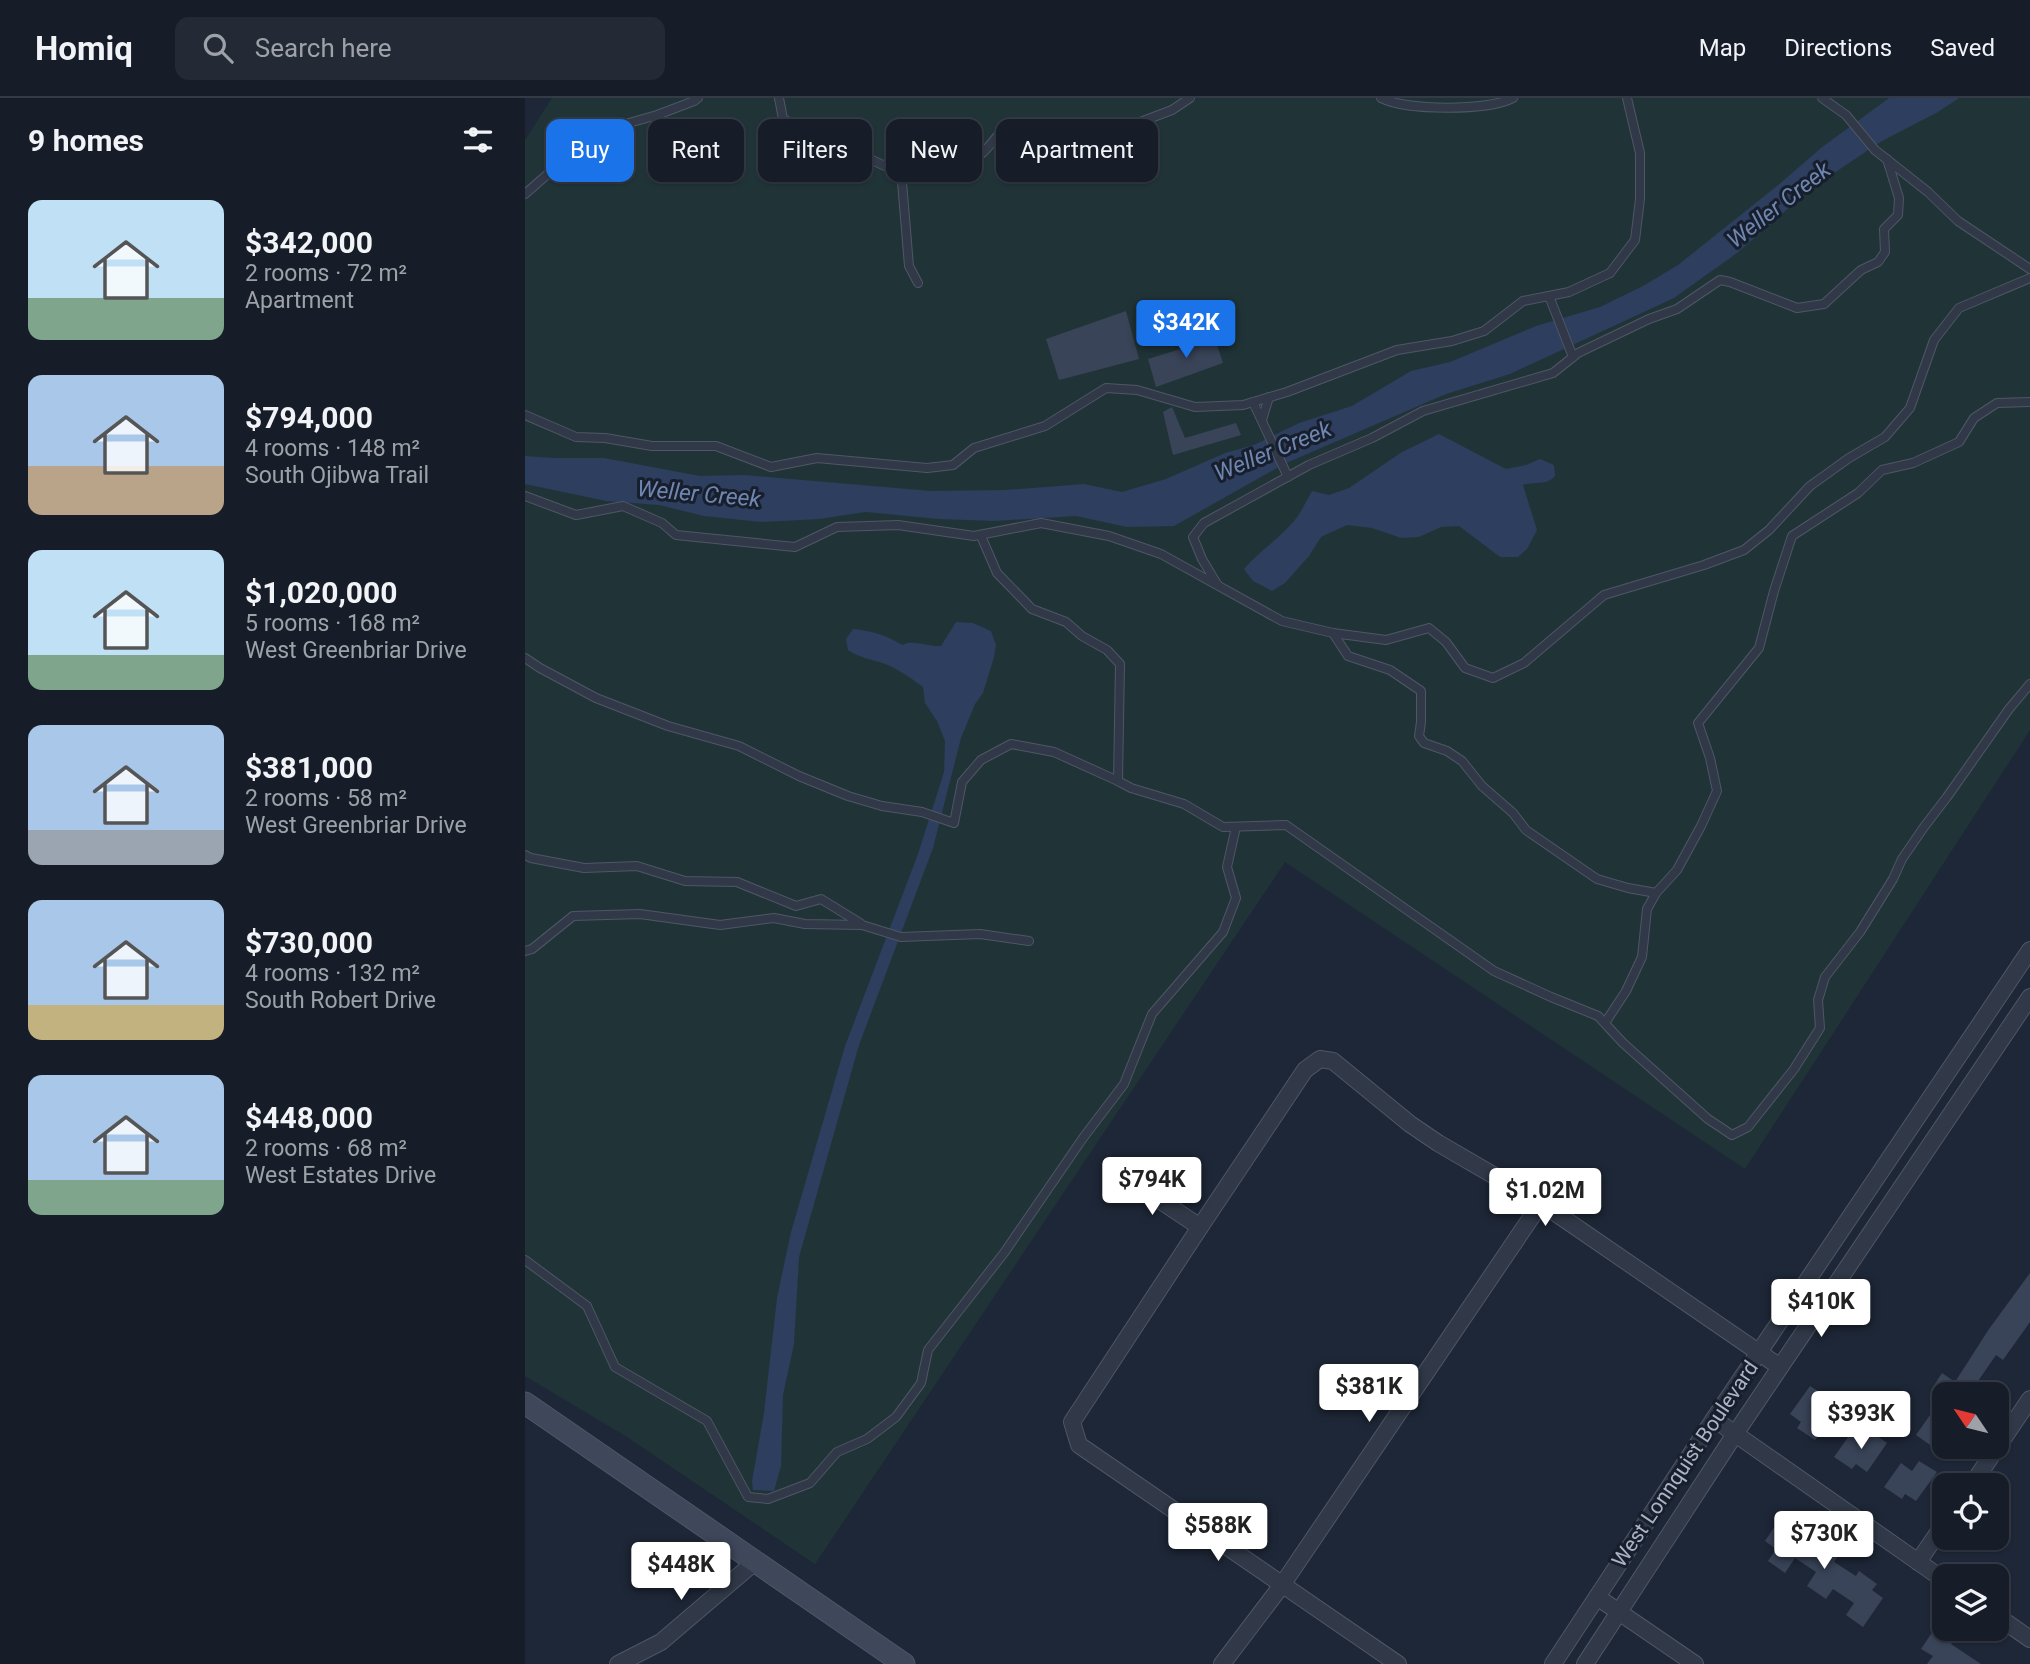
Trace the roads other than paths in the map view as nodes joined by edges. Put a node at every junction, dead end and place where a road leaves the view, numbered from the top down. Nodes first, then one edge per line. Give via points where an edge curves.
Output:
1 (698, 98) edge
2 (779, 98) edge
3 (1191, 98) edge
4 (1381, 98) edge
5 (1513, 98) edge
6 (1627, 98) edge
7 (1822, 98) edge
8 (982, 153) edge
9 (1887, 159) junction
10 (886, 166) edge
11 (902, 182) edge
12 (525, 194) edge
13 (2030, 269) edge
14 (2030, 278) edge
15 (918, 283) dead end
16 (1549, 296) junction
17 (1572, 354) junction
18 (1269, 397) junction
19 (1253, 402) junction
20 (2030, 402) edge
21 (525, 415) edge
22 (1264, 424) junction
23 (1288, 477) junction
24 (525, 495) edge
25 (981, 536) junction
26 (1218, 586) junction
27 (1333, 633) junction
28 (525, 658) edge
29 (2030, 684) edge
30 (1118, 781) junction
31 (1236, 827) junction
32 (525, 855) edge
33 (1656, 893) junction
34 (862, 925) junction
35 (1029, 941) dead end
36 (2030, 950) edge
37 (525, 951) edge
38 (2030, 997) edge
39 (1605, 1023) junction
40 (1125, 1177) dead end
41 (1541, 1203) junction
42 (1200, 1227) junction
43 (525, 1260) edge
44 (1759, 1353) junction
45 (1780, 1367) junction
46 (2030, 1399) edge
47 (525, 1403) edge
48 (1714, 1419) junction
49 (1735, 1434) junction
50 (1980, 1473) edge
51 (1932, 1542) edge
52 (756, 1561) junction
53 (1918, 1562) junction
54 (1932, 1572) edge
55 (1282, 1586) junction
56 (1597, 1598) junction
57 (1619, 1612) junction
58 (2009, 1624) edge
59 (2030, 1639) edge
60 (618, 1664) edge
61 (904, 1664) edge
62 (1222, 1664) edge
63 (1398, 1664) edge
64 (1553, 1664) edge
65 (1585, 1664) edge
66 (1695, 1664) edge

1 - 12 lane via 608,129
2 - 10 lane via 783,119
3 - 8 lane via 1079,151 1062,154 1016,125 1003,129
4 - 5 lane via 1405,106 1449,107 1502,104
6 - 16 lane via 1640,153 1635,240 1610,273
7 - 9 lane via 1846,115
9 - 13 lane via 1958,221
9 - 17 lane via 1899,198 1898,215 1884,229 1885,253 1825,304 1797,308 1720,280 1677,309
11 - 15 lane via 909,266
14 - 27 lane via 1959,308 1934,340 1910,408 1885,437 1810,486 1744,550 1604,595 1524,663 1493,678 1465,668 1429,628 1386,640
16 - 17 lane
16 - 18 lane via 1523,301 1484,331 1397,350
17 - 23 lane via 1553,373 1423,411
18 - 19 lane
18 - 22 lane
19 - 21 lane via 1195,407 1137,390 1106,388 1045,426 974,448 953,465 927,468 817,458 771,467 716,446 652,446 576,437
19 - 22 lane
20 - 33 lane via 1997,403 1973,418 1959,442 1913,463 1882,470 1858,493 1792,536 1759,648 1699,723 1717,791 1677,870
22 - 23 lane
23 - 26 lane via 1205,523 1193,537
24 - 25 lane via 576,515 623,506 662,523 675,535 795,547 837,527 898,525
25 - 26 lane via 1041,523 1109,536 1161,554
25 - 30 lane via 997,573 1032,609 1066,622 1120,664
26 - 27 lane via 1282,621
27 - 33 lane via 1348,656 1390,670 1420,691 1419,736 1424,743 1462,761 1526,830 1597,879
28 - 30 lane via 596,698 668,726 739,746 848,796 954,823 963,782 981,760 1011,744 1054,752
29 - 39 lane via 1924,827 1860,932 1825,977 1818,1000 1820,1028 1748,1127 1732,1135 1708,1119
30 - 31 lane via 1184,804 1223,827
31 - 39 lane via 1286,825 1494,971
31 - 43 lane via 1227,867 1236,898 1223,932 1152,1014 1125,1084 928,1350 922,1382 896,1417 867,1439 837,1452 810,1483 768,1499 748,1497 707,1422 615,1367 587,1306
32 - 34 lane via 584,867 637,866 685,881 737,881 796,906 821,899
33 - 39 lane via 1647,909 1641,957
34 - 35 lane via 901,937 980,934
34 - 37 lane via 805,924 774,918 720,925 640,914 573,916
36 - 44 street, West Lonnquist Boulevard
38 - 45 street, West Lonnquist Boulevard
40 - 42 street
41 - 42 street via 1419,1130 1333,1061 1320,1059 1305,1070
41 - 44 street
41 - 55 street
42 - 55 street via 1077,1413 1072,1422 1074,1432 1079,1445
44 - 45 street
44 - 48 street, West Lonnquist Boulevard
45 - 49 street, West Lonnquist Boulevard
46 - 50 street
47 - 52 main road
48 - 49 street
48 - 56 street, West Lonnquist Boulevard
49 - 53 street
49 - 57 street, West Lonnquist Boulevard
51 - 53 street
52 - 60 street via 661,1642
52 - 61 main road
53 - 54 street
55 - 62 street
55 - 63 street
56 - 57 street
56 - 64 street, West Lonnquist Boulevard
57 - 65 street, West Lonnquist Boulevard
57 - 66 street
58 - 59 street

